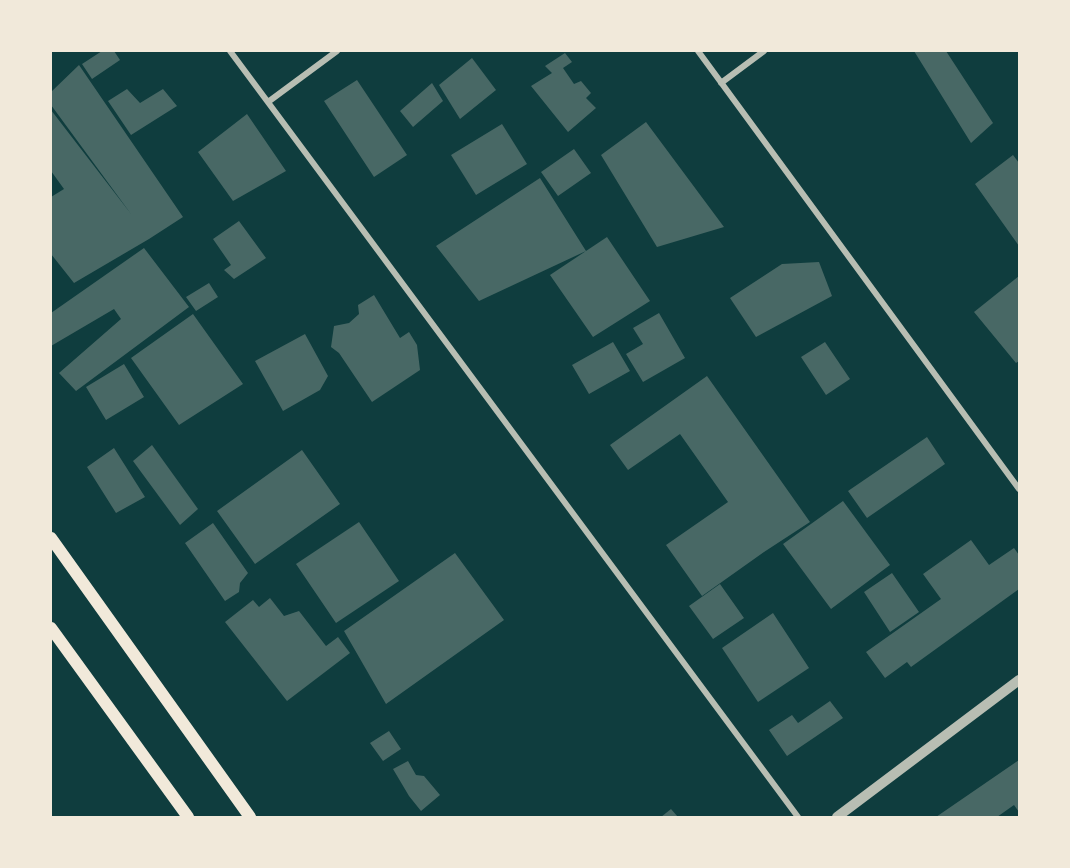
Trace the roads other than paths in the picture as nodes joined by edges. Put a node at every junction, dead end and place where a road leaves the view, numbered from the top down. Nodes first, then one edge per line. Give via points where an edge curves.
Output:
1 (230, 51) edge
2 (337, 51) edge
3 (698, 51) edge
4 (764, 51) edge
5 (722, 83) junction
6 (268, 102) junction
7 (1019, 489) edge
8 (51, 538) edge
9 (51, 628) edge
10 (1019, 680) edge
11 (188, 817) edge
12 (250, 817) edge
13 (798, 817) edge
14 (837, 817) edge

1 - 6 street
2 - 6 street
3 - 5 street
4 - 5 street
5 - 7 street
6 - 13 street
8 - 12 main road
9 - 11 main road
10 - 14 street

